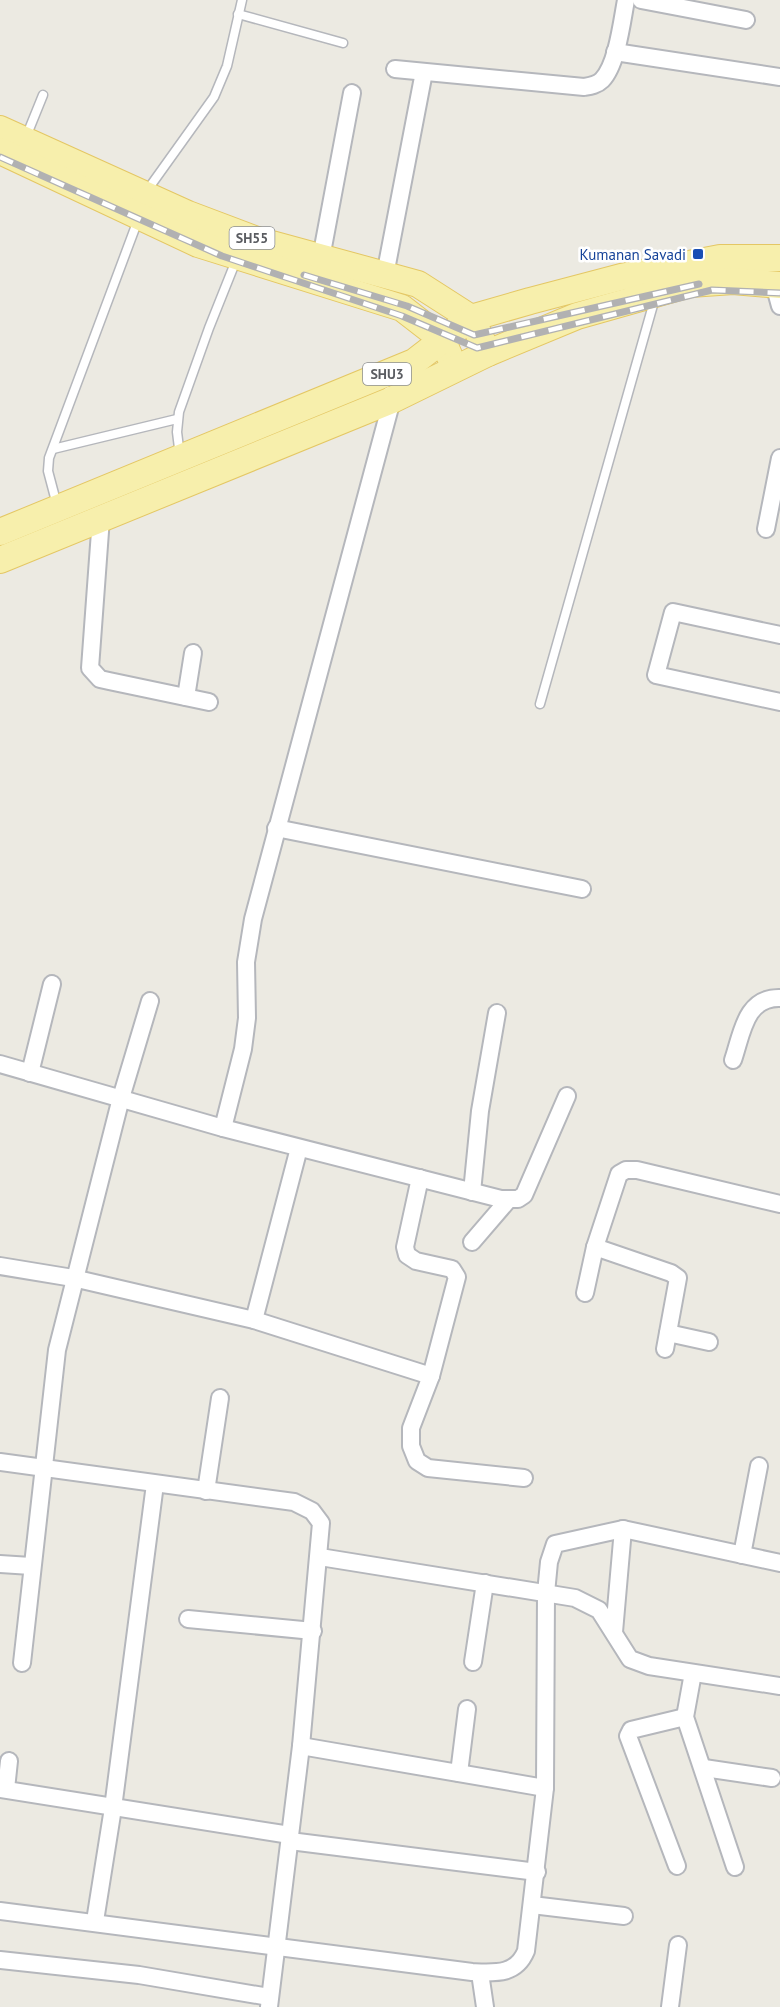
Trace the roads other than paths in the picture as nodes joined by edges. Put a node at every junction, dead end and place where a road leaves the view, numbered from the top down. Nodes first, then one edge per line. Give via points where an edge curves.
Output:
1 (242, 0) edge
2 (626, 0) edge
3 (641, 0) edge
4 (238, 14) junction
5 (746, 20) dead end
6 (343, 43) dead end
7 (615, 51) junction
8 (395, 69) dead end
9 (424, 72) junction
10 (780, 77) edge
11 (352, 93) dead end
12 (43, 95) dead end
13 (0, 129) edge
14 (25, 141) junction
15 (0, 151) edge
16 (142, 205) junction
17 (237, 257) junction
18 (321, 258) junction
19 (780, 258) edge
20 (385, 275) junction
21 (778, 292) edge
22 (656, 295) junction
23 (410, 315) junction
24 (471, 318) junction
25 (442, 339) junction
26 (488, 354) junction
27 (409, 364) junction
28 (454, 370) junction
29 (383, 375) junction
30 (392, 400) junction
31 (177, 419) junction
32 (53, 449) junction
33 (180, 458) junction
34 (780, 458) edge
35 (58, 508) junction
36 (101, 518) junction
37 (766, 529) dead end
38 (0, 532) edge
39 (0, 560) edge
40 (780, 635) edge
41 (193, 653) dead end
42 (186, 697) junction
43 (209, 702) dead end
44 (780, 702) edge
45 (540, 704) dead end
46 (276, 828) junction
47 (582, 889) dead end
48 (52, 984) dead end
49 (780, 998) edge
50 (150, 1001) dead end
51 (497, 1013) dead end
52 (733, 1060) dead end
53 (0, 1064) edge
54 (30, 1072) junction
55 (567, 1096) dead end
56 (121, 1098) junction
57 (223, 1128) junction
58 (299, 1148) junction
59 (420, 1179) junction
60 (472, 1192) junction
61 (509, 1199) junction
62 (780, 1204) edge
63 (472, 1242) dead end
64 (595, 1247) junction
65 (0, 1266) edge
66 (73, 1278) junction
67 (585, 1293) dead end
68 (254, 1320) junction
69 (709, 1342) dead end
70 (431, 1376) junction
71 (220, 1398) dead end
72 (0, 1462) edge
73 (759, 1466) dead end
74 (43, 1468) junction
75 (524, 1478) dead end
76 (155, 1484) junction
77 (206, 1491) junction
78 (623, 1529) junction
79 (742, 1555) junction
80 (320, 1557) junction
81 (780, 1563) edge
82 (0, 1564) edge
83 (31, 1566) junction
84 (484, 1583) junction
85 (546, 1593) junction
86 (188, 1619) dead end
87 (313, 1631) junction
88 (614, 1632) junction
89 (473, 1662) dead end
90 (22, 1663) dead end
91 (693, 1673) junction
92 (780, 1686) edge
93 (467, 1709) dead end
94 (685, 1717) junction
95 (301, 1746) junction
96 (9, 1761) dead end
97 (704, 1768) junction
98 (459, 1773) junction
99 (772, 1778) dead end
100 (545, 1788) junction
101 (3, 1789) edge
102 (113, 1808) junction
103 (290, 1838) junction
104 (677, 1866) dead end
105 (735, 1867) dead end
106 (537, 1872) junction
107 (532, 1905) junction
108 (0, 1911) edge
109 (624, 1916) dead end
110 (95, 1921) junction
111 (678, 1945) dead end
112 (275, 1947) junction
113 (0, 1960) edge
114 (480, 1973) junction
115 (269, 2002) edge
116 (485, 2007) edge
117 (670, 2007) edge

1 - 4 lane
2 - 7 street
3 - 5 street
4 - 6 lane
4 - 16 lane via 227,66 214,97
7 - 9 street via 603,80 584,87
7 - 10 street
8 - 9 street
9 - 20 street
11 - 18 street
12 - 14 lane
13 - 14 main road, SH55
14 - 16 main road, SH55
15 - 16 main road, SH55
16 - 17 main road, SH55 via 198,244
16 - 18 main road, SH55
16 - 32 lane
17 - 23 main road, SH55 via 402,308
17 - 31 lane
18 - 20 main road, SH55
19 - 24 main road, SHU3 via 720,258 656,270
20 - 24 main road, SH55 via 418,284
21 - 22 main road, SHU3 via 733,281 690,284
22 - 26 main road, SHU3 via 577,316
22 - 45 lane
23 - 25 main road, SH55
23 - 27 main road via 413,350
24 - 25 main road, SHU3
24 - 26 main road
25 - 27 main road, SHU3
25 - 28 main road
26 - 28 main road, SHU3
27 - 29 main road, SHU3
28 - 30 main road, SHU3
29 - 30 street
29 - 33 main road, SHU3
30 - 36 main road, SHU3
30 - 46 street
31 - 32 lane
31 - 33 lane
32 - 35 lane via 48,471
33 - 35 main road, SHU3
34 - 37 street
35 - 38 main road, SHU3
36 - 39 main road, SHU3
36 - 42 street via 90,668 100,679
40 - 44 street via 673,612 656,675
41 - 42 street
42 - 43 street
46 - 47 street
46 - 57 street via 253,919 246,962 243,1049
48 - 54 street
49 - 52 street via 760,1001 751,1008
50 - 56 street
51 - 60 street via 480,1111
53 - 54 street
54 - 56 street
55 - 61 street via 524,1195
56 - 57 street
56 - 66 street
57 - 58 street
58 - 59 street
58 - 68 street
59 - 60 street
59 - 70 street via 405,1247 407,1255 416,1261 452,1269 457,1276
60 - 61 street
61 - 63 street
62 - 64 street via 626,1170 618,1174
64 - 67 street
64 - 69 street via 678,1278 667,1341
65 - 66 street
66 - 68 street
66 - 74 street via 57,1350
68 - 70 street
70 - 75 street via 411,1428 411,1446 417,1461 440,1470
71 - 77 street
72 - 74 street
73 - 79 street
74 - 76 street
74 - 83 street
76 - 77 street
76 - 102 street
77 - 80 street via 294,1502 312,1511 321,1523
78 - 79 street
78 - 85 street via 555,1544
78 - 88 street
79 - 81 street
80 - 84 street
80 - 87 street
82 - 83 street
83 - 90 street
84 - 85 street
84 - 89 street
85 - 88 street via 588,1603 599,1610
85 - 100 street
86 - 87 street
87 - 95 street
88 - 91 street via 630,1659
91 - 92 street
91 - 94 street
93 - 98 street
94 - 97 street
94 - 104 street via 631,1730 628,1736
95 - 98 street
95 - 103 street
96 - 101 street
97 - 99 street
97 - 105 street
98 - 100 street
100 - 106 street
101 - 102 street
102 - 103 street
102 - 110 street
103 - 106 street
103 - 112 street
106 - 107 street
107 - 109 street
107 - 114 street via 521,1962 504,1972
108 - 110 street
110 - 112 street
111 - 117 street
112 - 114 street
112 - 115 street
113 - 115 street via 139,1975
114 - 116 street

